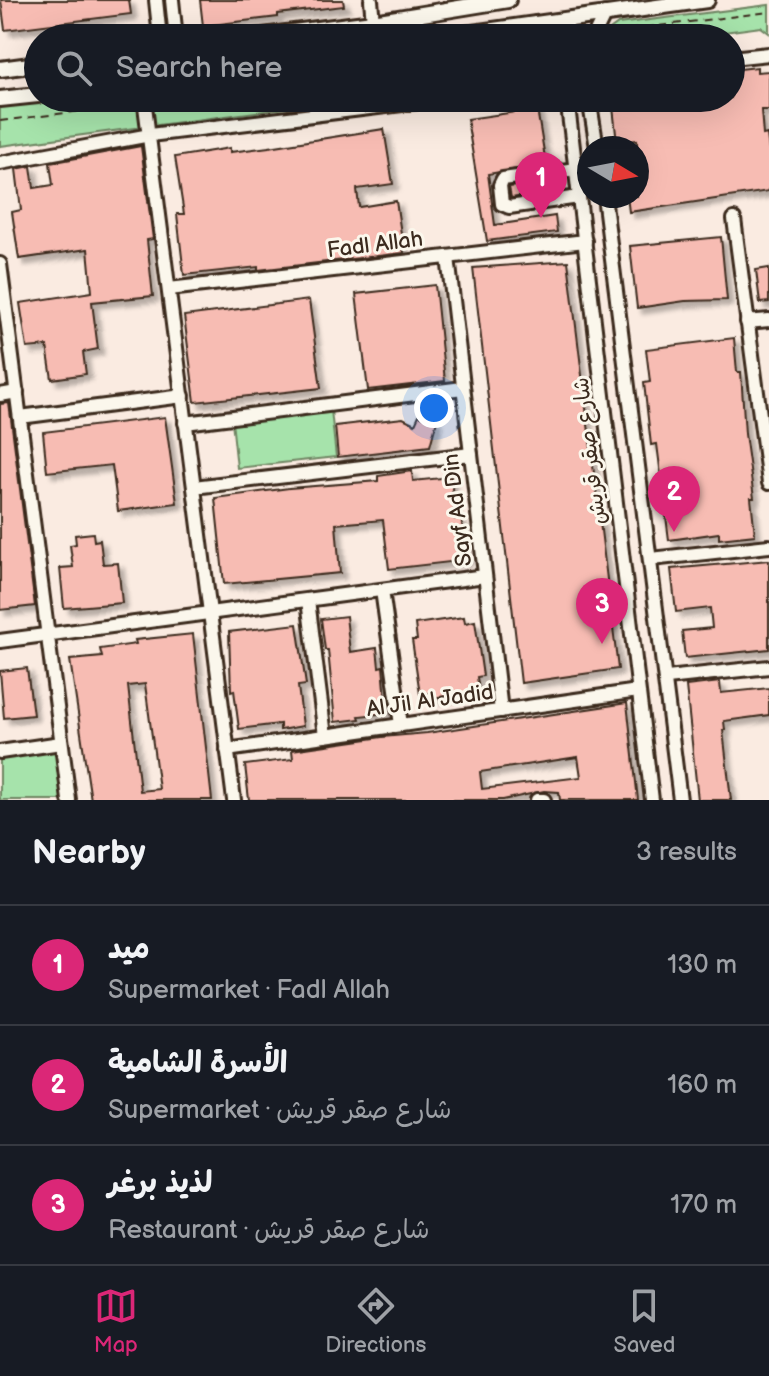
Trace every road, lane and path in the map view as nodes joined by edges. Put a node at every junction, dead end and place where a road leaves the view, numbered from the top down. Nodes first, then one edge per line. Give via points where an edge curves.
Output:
1 (156, 0) edge
2 (172, 0) edge
3 (371, 0) edge
4 (508, 0) edge
5 (707, 0) edge
6 (769, 12) edge
7 (605, 13) junction
8 (373, 22) junction
9 (536, 23) joint
10 (159, 24) edge
11 (175, 24) edge
12 (361, 24) edge
13 (529, 24) edge
14 (600, 24) edge
15 (674, 24) edge
16 (769, 54) edge
17 (745, 57) edge
18 (24, 66) edge
19 (0, 69) edge
20 (24, 96) edge
21 (0, 99) edge
22 (73, 112) edge
23 (146, 112) edge
24 (337, 112) edge
25 (569, 112) edge
26 (591, 112) edge
27 (0, 121) edge
28 (594, 131) junction
29 (150, 135) junction
30 (595, 136) edge
31 (572, 137) junction
32 (0, 163) edge
33 (577, 163) edge
34 (576, 166) junction
35 (577, 176) edge
36 (577, 197) edge
37 (580, 208) edge
38 (606, 208) edge
39 (734, 219) dead end
40 (585, 241) junction
41 (448, 257) junction
42 (0, 267) edge
43 (169, 289) junction
44 (769, 320) edge
45 (747, 322) junction
46 (463, 388) junction
47 (17, 392) junction
48 (0, 395) edge
49 (183, 396) junction
50 (20, 417) junction
51 (185, 423) junction
52 (766, 433) edge
53 (471, 454) junction
54 (769, 483) edge
55 (194, 487) junction
56 (769, 546) edge
57 (651, 559) junction
58 (485, 576) junction
59 (382, 590) junction
60 (308, 600) junction
61 (210, 613) junction
62 (48, 635) junction
63 (0, 641) edge
64 (769, 667) edge
65 (667, 678) junction
66 (638, 691) junction
67 (501, 711) junction
68 (401, 725) junction
69 (325, 736) junction
70 (61, 743) junction
71 (227, 750) junction
72 (0, 752) edge
73 (69, 800) edge
74 (234, 800) edge
75 (537, 800) edge
76 (544, 800) edge
77 (652, 800) edge
78 (680, 800) edge

1 - 10 street
2 - 11 street
3 - 8 street
4 - 8 main road
5 - 7 main road
6 - 15 path
7 - 9 main road
7 - 14 street
8 - 12 main road
9 - 13 main road
16 - 17 street
18 - 19 main road
20 - 21 main road
22 - 27 path
23 - 29 street
24 - 29 street
25 - 31 street, شارع صقر قريش
26 - 28 street
28 - 30 street
28 - 31 street via 587,142
29 - 32 street
29 - 43 street
31 - 34 street, شارع صقر قريش
33 - 34 street
34 - 35 street, شارع صقر قريش
34 - 36 street via 503,179 500,185 502,204 509,207
37 - 40 street, شارع صقر قريش
38 - 57 street, شارع صقر قريش
39 - 45 street
40 - 41 street, Fadl Allah
40 - 66 street, شارع صقر قريش
41 - 43 street, Fadl Allah
41 - 46 street, Sayf Ad Din
42 - 47 street
43 - 49 street
44 - 45 street
45 - 52 street
46 - 51 street
46 - 53 street, Sayf Ad Din
47 - 48 street
47 - 50 street
49 - 50 street
49 - 51 street
50 - 62 street
51 - 55 street
52 - 54 street
53 - 55 street
53 - 58 street, Sayf Ad Din
55 - 61 street
56 - 57 street
57 - 65 street, شارع صقر قريش
58 - 59 street
58 - 67 street, Sayf Ad Din
59 - 60 street
59 - 68 street
60 - 61 street
60 - 69 street
61 - 62 street
61 - 71 street
62 - 63 street
62 - 70 street
64 - 65 street
65 - 78 street, شارع صقر قريش
66 - 67 street, Al Jil Al Jadid
66 - 77 street, شارع صقر قريش
67 - 68 street, Al Jil Al Jadid
68 - 69 street, Al Jil Al Jadid
69 - 71 street, Al Jil Al Jadid
70 - 72 street
70 - 73 street
71 - 74 street
75 - 76 street

